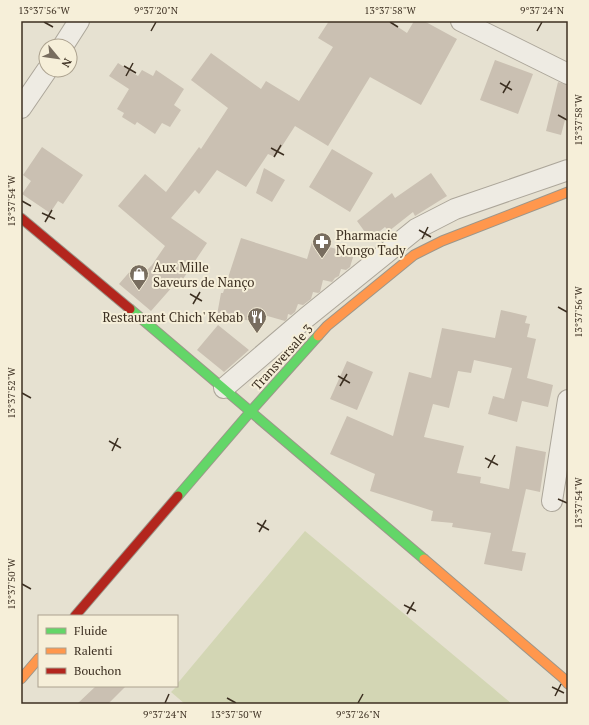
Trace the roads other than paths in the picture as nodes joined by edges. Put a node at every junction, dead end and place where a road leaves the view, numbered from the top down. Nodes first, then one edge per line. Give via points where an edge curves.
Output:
1 (79, 21) edge
2 (461, 21) edge
3 (68, 38) edge
4 (568, 74) edge
5 (42, 78) edge
6 (21, 108) edge
7 (568, 170) edge
8 (568, 192) edge
9 (21, 218) edge
10 (224, 388) junction
11 (568, 400) edge
12 (251, 411) junction
13 (552, 501) dead end
14 (76, 615) edge
15 (38, 659) edge
16 (566, 678) edge
17 (21, 679) edge

1 - 3 street
2 - 4 street
5 - 6 street
7 - 10 street via 455,209 416,229
8 - 12 street, Transversale 3 via 442,241 414,255 327,326
9 - 10 street
10 - 12 street
11 - 13 street
12 - 14 street, Transversale 3
12 - 16 street
15 - 17 street

